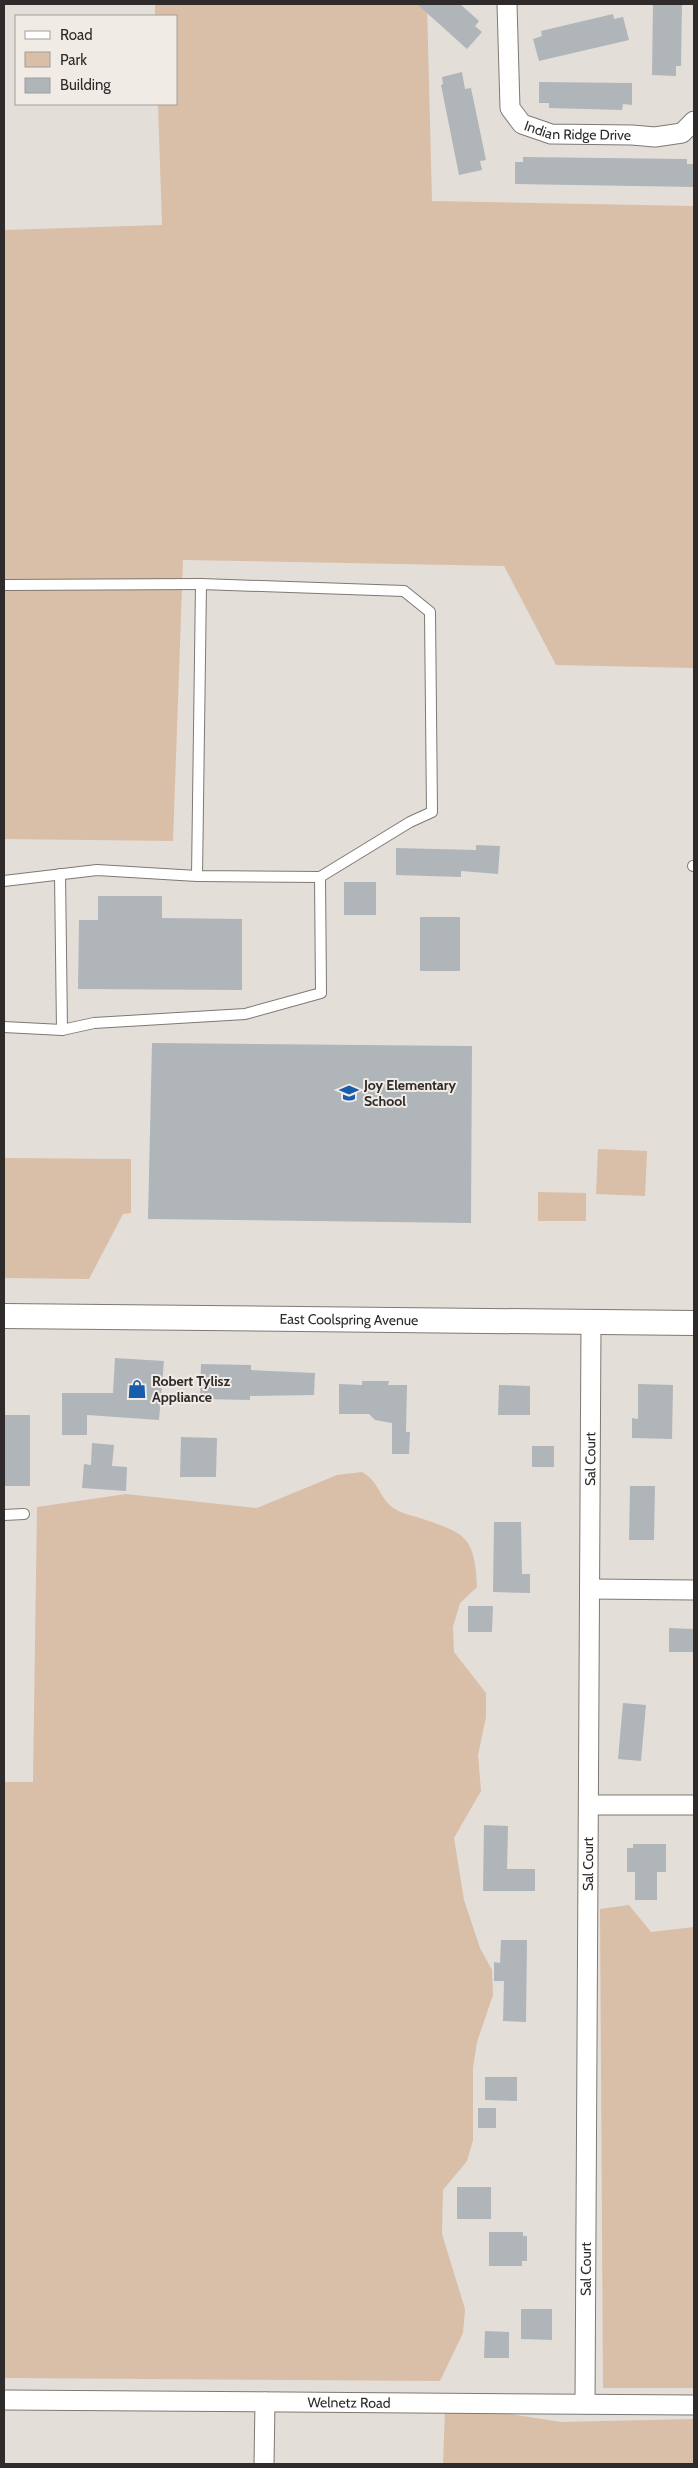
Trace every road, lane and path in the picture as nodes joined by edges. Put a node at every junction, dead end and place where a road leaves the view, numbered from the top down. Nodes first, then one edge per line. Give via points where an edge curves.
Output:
1 (507, 4) edge
2 (694, 121) edge
3 (201, 584) junction
4 (4, 585) edge
5 (60, 874) junction
6 (197, 876) junction
7 (320, 877) junction
8 (4, 881) edge
9 (4, 1027) edge
10 (62, 1030) junction
11 (4, 1316) edge
12 (694, 1323) edge
13 (591, 1324) junction
14 (4, 1514) edge
15 (24, 1514) dead end
16 (590, 1589) junction
17 (694, 1590) edge
18 (589, 1805) junction
19 (694, 1805) edge
20 (4, 2400) edge
21 (265, 2402) junction
22 (585, 2404) junction
23 (694, 2405) edge
24 (264, 2464) edge

1 - 2 street, Indian Ridge Drive via 510,108 522,124 551,134 655,137 682,133
3 - 4 lane
3 - 6 lane
3 - 7 lane via 404,591 430,612 432,812
5 - 6 lane via 97,870
5 - 8 lane
5 - 10 lane
6 - 7 lane
7 - 10 lane via 321,993 245,1014 94,1023
9 - 10 lane
11 - 13 street, East Coolspring Avenue
12 - 13 street, East Coolspring Avenue
13 - 16 street, Sal Court
14 - 15 lane
16 - 17 street
16 - 18 street, Sal Court
18 - 19 street
18 - 22 street, Sal Court
20 - 21 street, Welnetz Road
21 - 22 street, Welnetz Road
21 - 24 street
22 - 23 street, Welnetz Road

